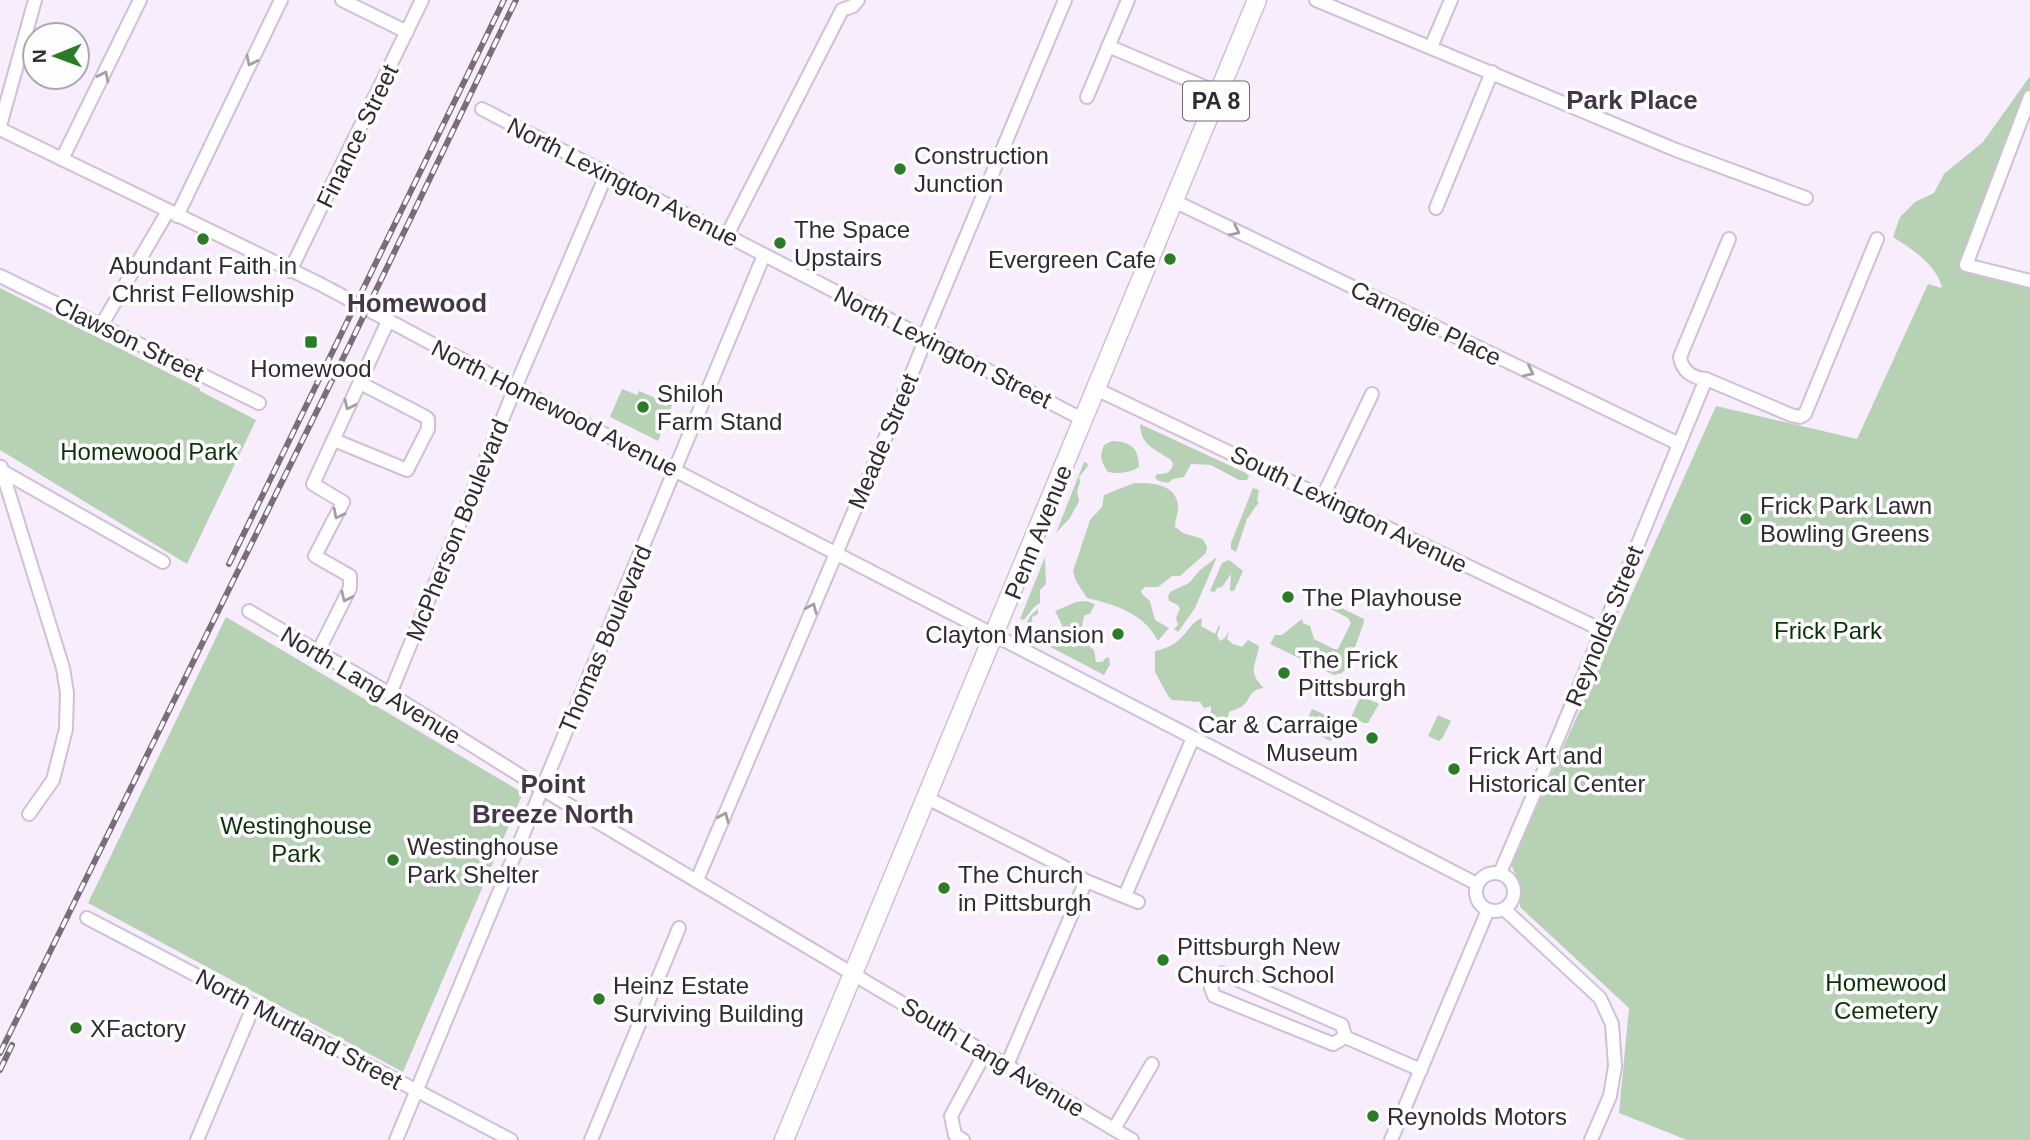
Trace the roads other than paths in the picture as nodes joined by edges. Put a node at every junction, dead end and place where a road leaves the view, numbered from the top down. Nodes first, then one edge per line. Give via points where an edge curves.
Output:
1 (35, 0) edge
2 (141, 0) edge
3 (281, 0) edge
4 (342, 0) edge
5 (422, 0) edge
6 (858, 0) edge
7 (1065, 0) edge
8 (1128, 0) edge
9 (1257, 0) edge
10 (1316, 0) edge
11 (1451, 0) edge
12 (407, 32) junction
13 (1108, 46) junction
14 (1431, 47) junction
15 (1492, 72) junction
16 (1219, 93) junction
17 (1087, 97) dead end
18 (2030, 97) edge
19 (482, 109) dead end
20 (0, 127) edge
21 (62, 159) junction
22 (607, 173) junction
23 (1806, 198) dead end
24 (1174, 201) junction
25 (1436, 208) dead end
26 (172, 214) junction
27 (726, 237) junction
28 (1728, 239) dead end
29 (1877, 239) dead end
30 (764, 255) junction
31 (290, 271) junction
32 (0, 276) edge
33 (2030, 281) edge
34 (388, 321) junction
35 (102, 326) junction
36 (925, 337) junction
37 (1706, 379) junction
38 (359, 383) junction
39 (516, 388) junction
40 (1096, 389) junction
41 (1373, 394) dead end
42 (259, 403) dead end
43 (1084, 420) junction
44 (334, 440) junction
45 (1679, 444) junction
46 (1, 469) edge
47 (675, 470) junction
48 (1323, 496) junction
49 (835, 554) junction
50 (163, 562) dead end
51 (249, 611) dead end
52 (1602, 630) junction
53 (995, 635) junction
54 (318, 652) junction
55 (390, 694) junction
56 (1193, 738) junction
57 (542, 789) junction
58 (927, 798) junction
59 (29, 814) dead end
60 (1500, 873) junction
61 (697, 880) junction
62 (1086, 881) junction
63 (1477, 884) junction
64 (1127, 891) dead end
65 (1138, 902) dead end
66 (1504, 909) junction
67 (1488, 910) junction
68 (87, 918) dead end
69 (679, 928) dead end
70 (853, 974) junction
71 (254, 1005) junction
72 (1345, 1037) junction
73 (985, 1053) junction
74 (1152, 1064) dead end
75 (1007, 1065) junction
76 (1421, 1070) junction
77 (416, 1091) junction
78 (1114, 1129) junction
79 (197, 1140) edge
80 (396, 1140) edge
81 (511, 1140) edge
82 (591, 1140) edge
83 (785, 1140) edge
84 (963, 1140) edge
85 (1132, 1140) edge
86 (1391, 1140) edge
87 (1591, 1140) edge

1 - 20 street
21 -> 2 street
3 -> 26 street
4 - 12 street
5 - 12 street, Finance Street
6 - 27 street via 842,10
7 - 36 street, Meade Street
8 - 13 street
9 - 16 highway, Penn Avenue / PA 8
10 - 14 street
11 - 14 street
12 - 31 street, Finance Street
13 - 16 street
13 - 17 street
14 - 15 street
15 - 23 street via 1676,150
15 - 25 street
16 - 24 highway, Penn Avenue / PA 8
18 - 33 street via 1966,265
19 - 22 street, North Lexington Avenue
20 - 21 street, North Homewood Avenue
21 - 26 street, North Homewood Avenue
22 - 27 street, North Lexington Avenue
22 - 39 street, McPherson Boulevard
24 - 40 highway, Penn Avenue / PA 8
24 -> 45 street, Carnegie Place
26 - 31 street, North Homewood Avenue
26 - 35 street
27 - 30 street, North Lexington Avenue
28 - 37 street via 1680,357 1687,373
29 - 37 street via 1805,414 1791,415
30 - 36 street, North Lexington Street
30 - 47 street, Thomas Boulevard
31 - 34 street, North Homewood Avenue
32 - 35 street, Clawson Street
34 - 38 street
34 - 39 street, North Homewood Avenue
35 - 42 street, Clawson Street
36 - 43 street, North Lexington Street
36 - 49 street, Meade Street
37 - 45 street, Reynolds Street
38 -> 44 street
38 - 44 street via 424,416 428,429 407,470
39 - 47 street, North Homewood Avenue
39 - 55 street, McPherson Boulevard
40 - 43 highway, Penn Avenue / PA 8
40 - 48 street, South Lexington Avenue
41 - 48 street
43 - 53 highway, Penn Avenue / PA 8
44 -> 54 street via 313,484 344,502 316,556 350,576 351,582
45 - 52 street, Reynolds Street
46 - 50 street
46 - 59 street via 63,667 67,693 66,729 53,780
47 - 49 street, North Homewood Avenue
47 - 57 street, Thomas Boulevard
48 - 52 street, South Lexington Avenue
49 - 53 street, North Homewood Avenue
61 -> 49 street, Meade Street
51 - 54 street, North Lang Avenue
52 - 60 street, Reynolds Street
53 - 56 street, North Homewood Avenue
53 - 58 highway, Penn Avenue / PA 8
54 - 55 street, North Lang Avenue
55 - 57 street, North Lang Avenue
56 - 63 street, North Homewood Avenue
56 - 64 street
57 - 61 street, North Lang Avenue
57 - 77 street, Thomas Boulevard
58 - 62 street
58 - 70 highway, Penn Avenue / PA 8
60 - 63 street via 1483,876
60 - 66 street via 1511,880 1515,891
61 - 70 street, North Lang Avenue
62 - 65 street
62 - 75 street
63 - 67 street via 1478,901
66 - 67 street
66 - 87 street via 1600,998 1612,1024 1615,1066 1610,1096
67 - 76 street
68 - 71 street, North Murtland Street
69 - 82 street
70 - 73 street, South Lang Avenue
70 - 83 highway, Penn Avenue / PA 8
71 - 77 street, North Murtland Street
71 - 79 street
72 - 72 street via 1342,1025 1222,973 1215,977 1214,996 1333,1044
72 - 76 street
73 - 75 street, South Lang Avenue
73 - 84 street via 951,1116 955,1135
74 - 78 street
75 - 78 street, South Lang Avenue
76 - 86 street
77 - 80 street, Thomas Boulevard
77 - 81 street, North Murtland Street
78 - 85 street, South Lang Avenue

